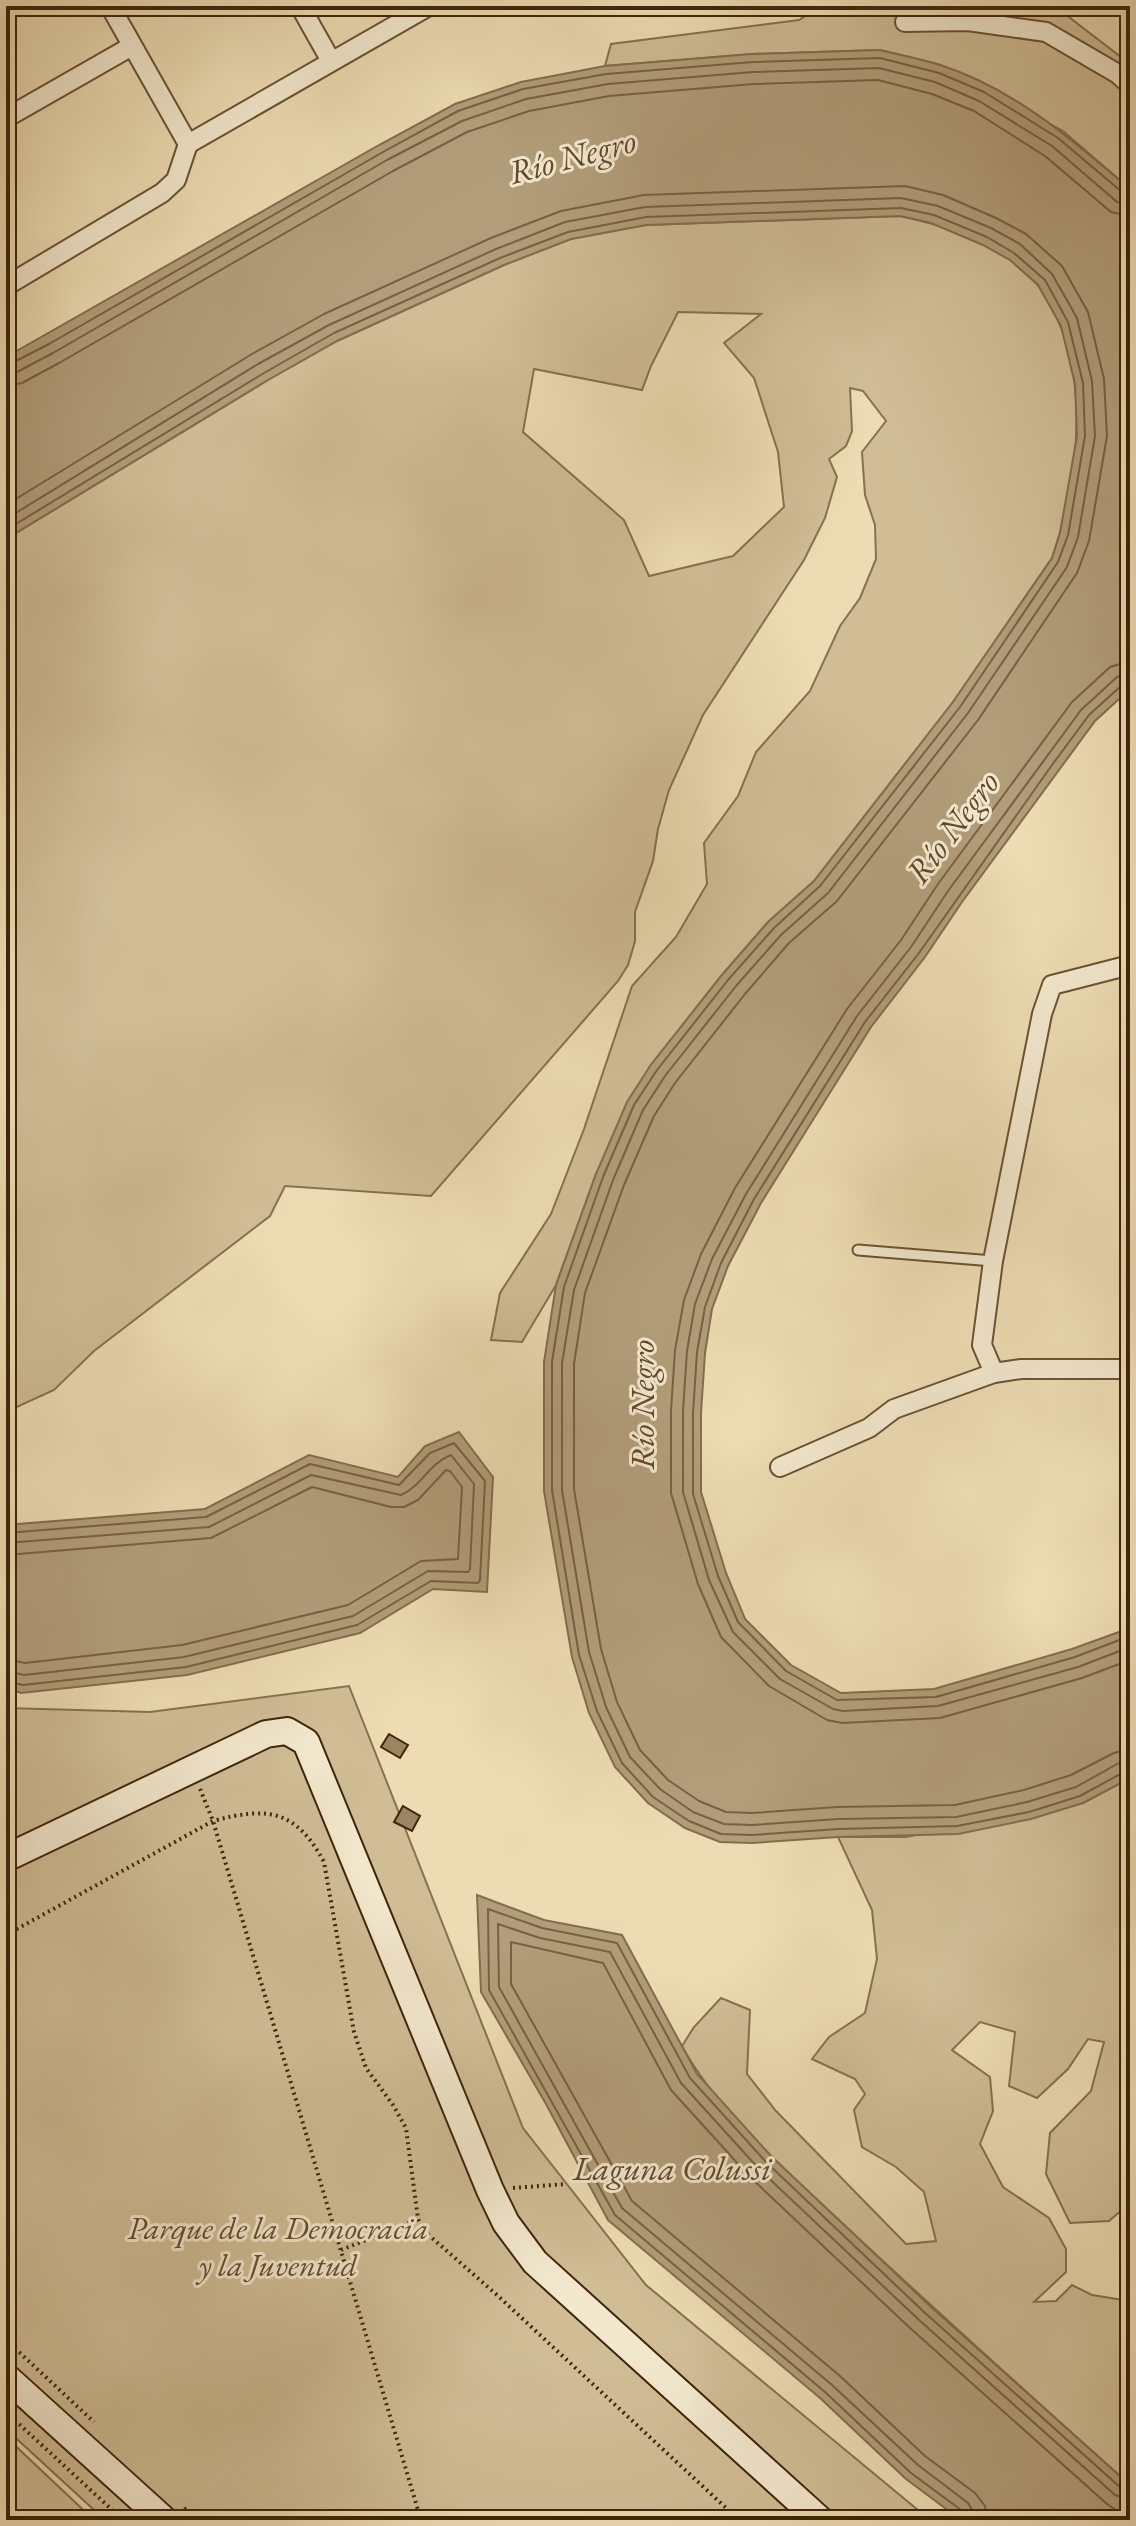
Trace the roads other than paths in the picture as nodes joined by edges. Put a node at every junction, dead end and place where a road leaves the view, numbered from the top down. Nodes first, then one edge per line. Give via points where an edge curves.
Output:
1 (110, 6) edge
2 (300, 6) edge
3 (429, 6) edge
4 (905, 22) dead end
5 (132, 46) junction
6 (331, 61) junction
7 (1130, 85) edge
8 (6, 118) edge
9 (188, 144) junction
10 (6, 286) edge
11 (1130, 965) edge
12 (858, 1250) dead end
13 (993, 1261) junction
14 (1130, 1369) edge
15 (994, 1373) junction
16 (780, 1467) dead end
17 (6, 1858) edge
18 (6, 2377) edge
19 (164, 2520) edge
20 (820, 2520) edge

1 - 5 street
2 - 6 street
3 - 6 street
4 - 7 street via 968,21 1046,32
5 - 8 street
5 - 9 street
6 - 9 street
9 - 10 street via 176,180 162,193
11 - 13 street via 1052,985
12 - 13 lane
13 - 15 street via 982,1345
14 - 15 street
15 - 16 street via 894,1409 869,1428
17 - 20 street via 266,1734 287,1731 306,1742 506,2223 535,2262
18 - 19 street

